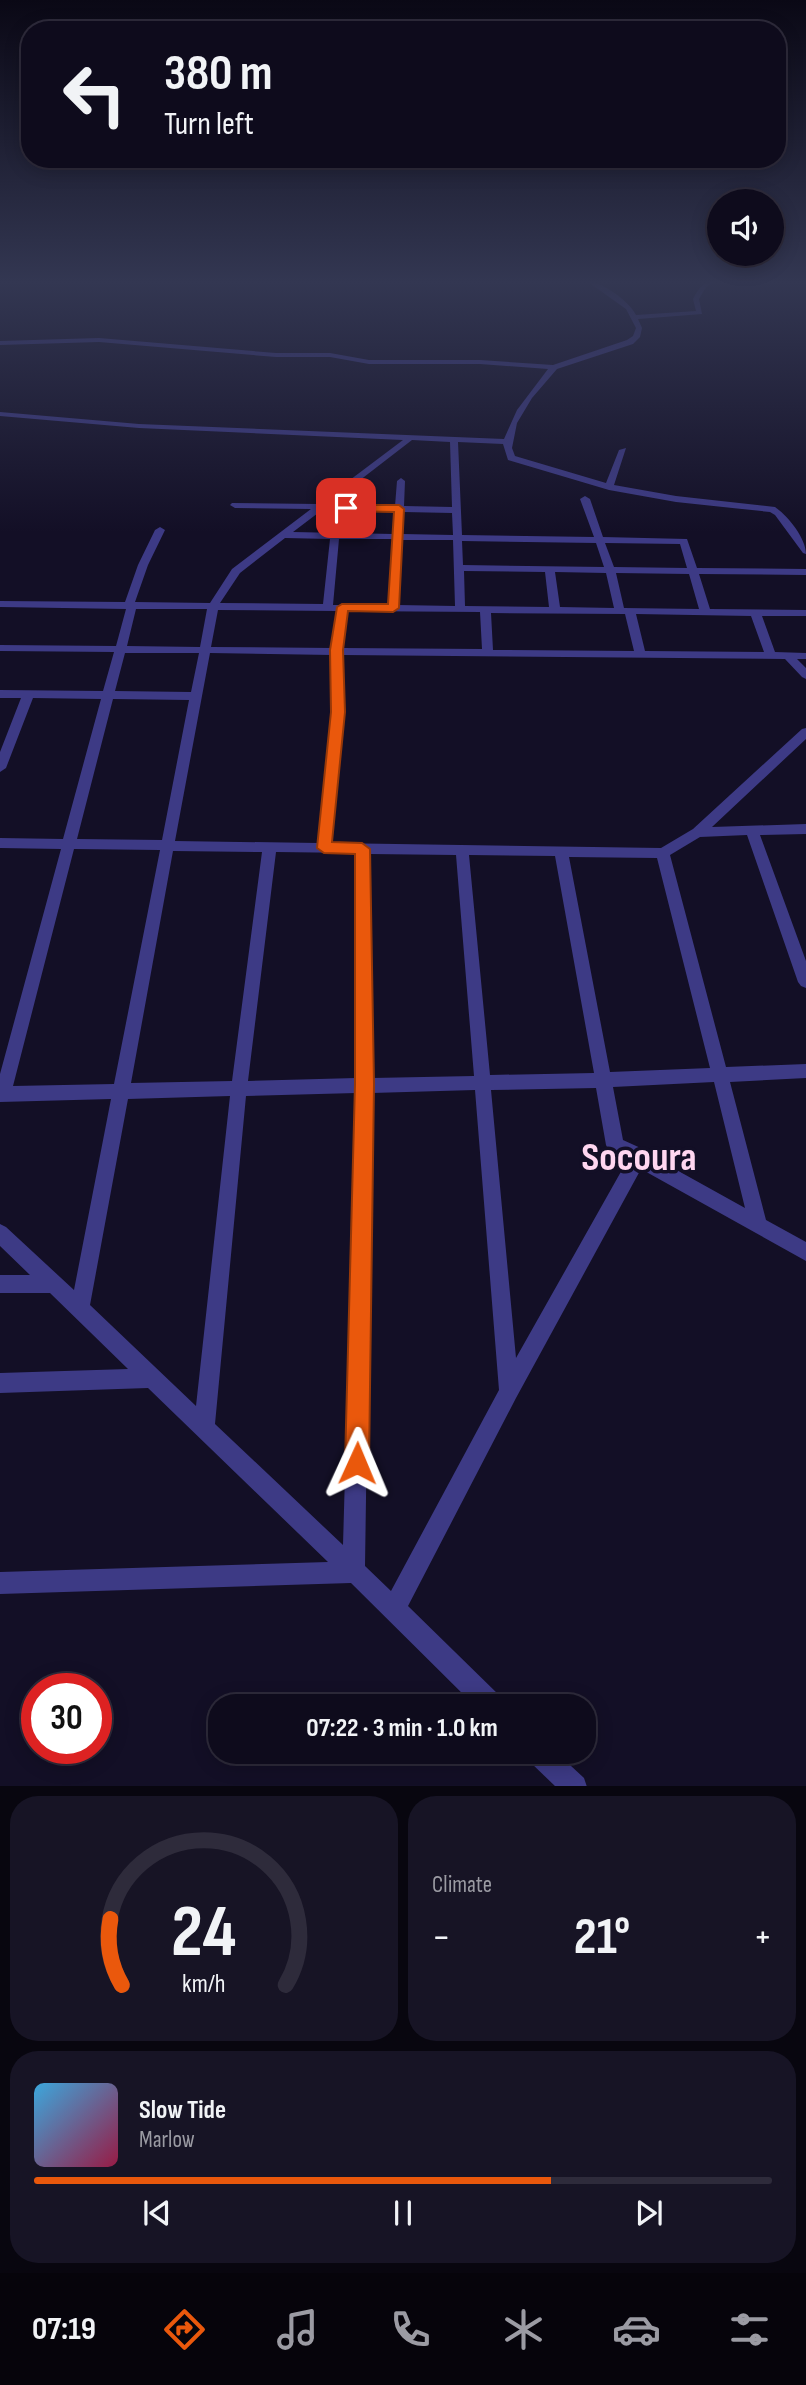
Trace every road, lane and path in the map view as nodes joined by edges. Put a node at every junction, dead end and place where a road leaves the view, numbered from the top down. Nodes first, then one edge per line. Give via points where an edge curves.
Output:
1 (530, 365) edge
2 (559, 365) edge
3 (554, 367) junction
4 (0, 414) edge
5 (409, 439) junction
6 (454, 441) junction
7 (508, 442) junction
8 (624, 450) dead end
9 (401, 481) dead end
10 (609, 487) junction
11 (585, 499) dead end
12 (235, 505) dead end
13 (320, 508) junction
14 (399, 509) junction
15 (455, 510) junction
16 (160, 530) dead end
17 (284, 535) junction
18 (335, 536) junction
19 (397, 536) junction
20 (456, 537) junction
21 (600, 540) junction
22 (806, 551) edge
23 (461, 568) junction
24 (550, 569) junction
25 (610, 570) junction
26 (693, 572) junction
27 (806, 572) edge
28 (0, 604) edge
29 (131, 605) junction
30 (213, 606) junction
31 (328, 607) junction
32 (342, 607) junction
33 (393, 608) junction
34 (460, 609) junction
35 (485, 609) junction
36 (555, 610) junction
37 (625, 611) junction
38 (705, 611) junction
39 (755, 612) junction
40 (806, 612) edge
41 (0, 648) edge
42 (337, 650) junction
43 (119, 651) junction
44 (205, 652) junction
45 (488, 652) junction
46 (640, 654) junction
47 (771, 655) junction
48 (788, 656) junction
49 (806, 656) edge
50 (806, 676) edge
51 (0, 694) edge
52 (28, 695) junction
53 (108, 695) junction
54 (196, 696) junction
55 (806, 732) edge
56 (0, 768) edge
57 (806, 829) edge
58 (752, 831) junction
59 (698, 832) junction
60 (0, 843) edge
61 (69, 845) junction
62 (168, 846) junction
63 (270, 846) junction
64 (324, 848) junction
65 (362, 849) junction
66 (462, 849) junction
67 (561, 851) junction
68 (663, 853) junction
69 (806, 982) edge
70 (806, 1071) edge
71 (719, 1074) junction
72 (601, 1080) junction
73 (482, 1083) junction
74 (365, 1084) junction
75 (239, 1087) junction
76 (121, 1090) junction
77 (1, 1093) edge
78 (639, 1156) junction
79 (758, 1224) junction
80 (0, 1233) edge
81 (806, 1252) edge
82 (0, 1284) edge
83 (50, 1284) junction
84 (80, 1307) junction
85 (151, 1378) junction
86 (0, 1383) edge
87 (509, 1391) junction
88 (204, 1427) junction
89 (354, 1572) junction
90 (0, 1583) edge
91 (394, 1609) junction
92 (480, 1694) edge
93 (551, 1764) edge
94 (574, 1786) edge

1 - 3 street
2 - 3 street
3 - 7 street via 521,405
4 - 5 street
5 - 6 street
5 - 13 street
6 - 7 street
6 - 15 street
7 - 10 street via 511,458
8 - 10 street
9 - 14 street
10 - 22 street via 772,509
11 - 21 street
12 - 13 street
13 - 14 street
13 - 17 street
14 - 15 street
14 - 19 street
15 - 20 street
16 - 29 street
17 - 18 street
17 - 30 street via 236,571
18 - 19 street
18 - 31 street
19 - 20 street
19 - 33 street
20 - 21 street
20 - 23 street
21 - 25 street
21 - 26 street via 684,541
23 - 24 street
23 - 34 street
24 - 25 street
24 - 36 street
25 - 26 street
25 - 37 street
26 - 27 street
26 - 38 street
28 - 29 street
29 - 30 street
29 - 43 street
30 - 31 street
30 - 44 street
31 - 32 street
32 - 33 street
32 - 42 street
33 - 34 street
34 - 35 street
35 - 36 street
35 - 45 street
36 - 37 street
37 - 38 street
37 - 46 street
38 - 39 street
39 - 40 street
39 - 47 street
41 - 43 street
42 - 44 street
42 - 45 street
42 - 64 street via 338,712
43 - 44 street
43 - 53 street
44 - 54 street
45 - 46 street
46 - 47 street
47 - 48 street
48 - 49 street
48 - 50 street
51 - 52 street
52 - 53 street
52 - 56 street
53 - 54 street
53 - 61 street
54 - 62 street
55 - 59 street
57 - 58 street
58 - 59 street
58 - 69 street
59 - 68 street
60 - 61 street
61 - 62 street
61 - 77 street
62 - 63 street
62 - 76 street
63 - 64 street
63 - 75 street
64 - 65 street
65 - 66 street
65 - 74 street
66 - 67 street
66 - 73 street
67 - 68 street
67 - 72 street
68 - 71 street
70 - 71 street
71 - 72 street
71 - 79 street
72 - 73 street
72 - 78 street via 615,1144
73 - 74 street
73 - 87 street
74 - 75 street
74 - 89 street
75 - 76 street
75 - 88 street
76 - 77 street
76 - 84 street
78 - 79 street
78 - 87 street
79 - 81 street
80 - 83 street
82 - 83 street
83 - 84 street
84 - 85 street
85 - 86 street
85 - 88 street
87 - 91 street
88 - 89 street
89 - 90 street
89 - 91 street
91 - 92 street
93 - 94 street

